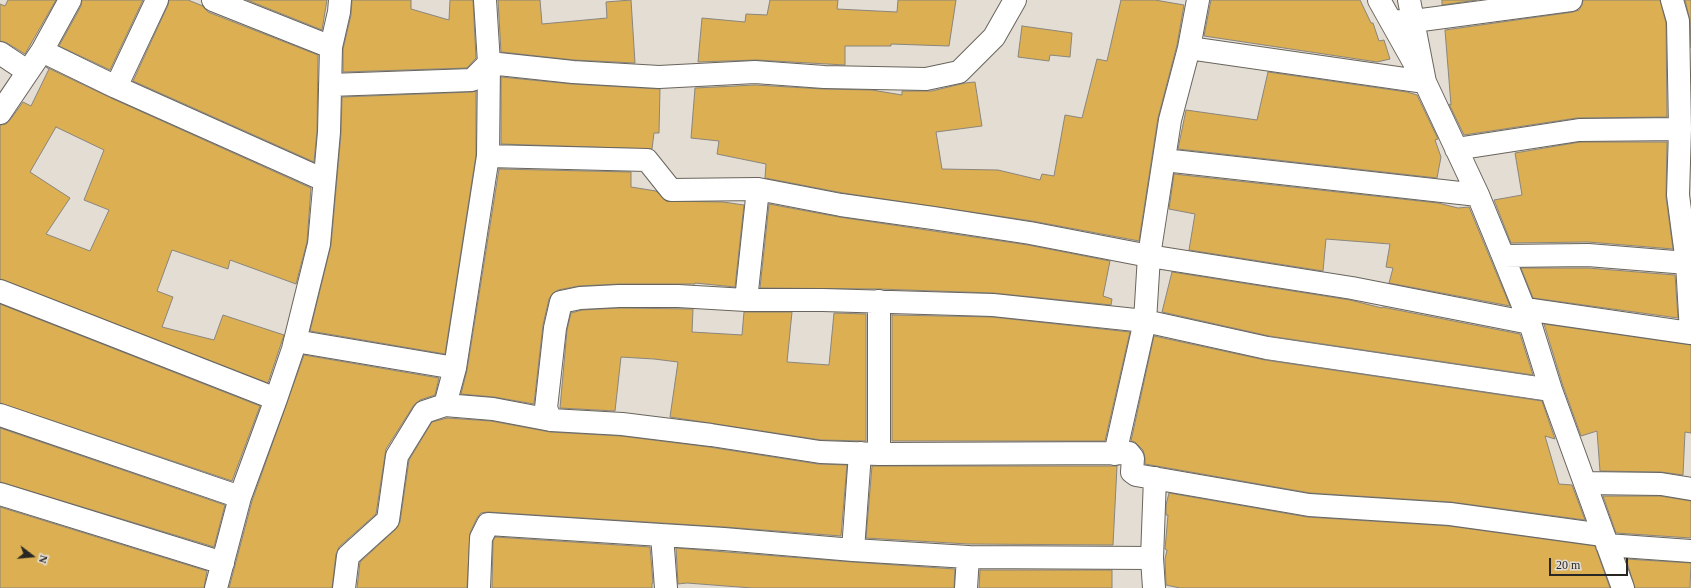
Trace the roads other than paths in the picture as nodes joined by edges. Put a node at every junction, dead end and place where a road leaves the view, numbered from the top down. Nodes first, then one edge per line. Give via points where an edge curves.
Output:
1 (70, 0) edge
2 (157, 0) edge
3 (213, 0) edge
4 (340, 0) edge
5 (485, 0) edge
6 (1015, 0) edge
7 (1198, 0) edge
8 (1379, 0) edge
9 (1410, 0) edge
10 (1571, 0) edge
11 (1672, 0) edge
12 (1390, 21) junction
13 (1414, 21) junction
14 (332, 47) junction
15 (1188, 48) junction
16 (42, 50) junction
17 (0, 53) edge
18 (489, 63) junction
19 (27, 71) junction
20 (1425, 82) junction
21 (330, 85) junction
22 (116, 87) junction
23 (0, 113) edge
24 (1680, 129) junction
25 (1456, 149) junction
26 (488, 156) junction
27 (1164, 160) junction
28 (324, 180) junction
29 (758, 190) junction
30 (1478, 195) junction
31 (1149, 256) junction
32 (1504, 256) junction
33 (1687, 263) junction
34 (0, 291) edge
35 (746, 300) junction
36 (879, 302) junction
37 (1528, 316) junction
38 (1145, 321) junction
39 (1691, 333) edge
40 (295, 341) junction
41 (455, 368) junction
42 (1551, 390) junction
43 (276, 399) junction
44 (445, 405) junction
45 (0, 415) edge
46 (550, 420) junction
47 (869, 454) junction
48 (1115, 454) junction
49 (1155, 478) junction
50 (1585, 483) junction
51 (1691, 489) edge
52 (0, 494) edge
53 (240, 497) junction
54 (662, 535) junction
55 (1605, 540) junction
56 (853, 550) junction
57 (1691, 551) edge
58 (968, 557) junction
59 (1152, 558) junction
60 (223, 563) junction
61 (216, 588) edge
62 (344, 588) edge
63 (479, 588) edge
64 (666, 588) edge
65 (966, 588) edge
66 (1154, 588) edge
67 (1623, 588) edge

1 - 16 street
2 - 22 street
3 - 14 street
4 - 14 street
5 - 18 street
6 - 18 street via 994,37 959,72 926,79 824,77 755,72 659,77 573,72
7 - 15 street
8 - 12 street
9 - 13 street
10 - 13 street
11 - 24 street via 1678,21
12 - 13 street
12 - 20 street
13 - 20 street
14 - 21 street
15 - 20 street
15 - 27 street via 1170,120
16 - 19 street
16 - 22 street
17 - 19 street
18 - 21 street via 472,80
18 - 26 street
19 - 23 street
20 - 25 street
21 - 28 street
22 - 28 street
24 - 25 street via 1579,130
24 - 33 street via 1678,195
25 - 30 street
26 - 29 street via 647,160 671,190
26 - 41 street
27 - 30 street
27 - 31 street
28 - 40 street via 319,244
29 - 31 street via 1030,233
29 - 35 street
30 - 32 street
31 - 37 street
31 - 38 street
32 - 33 street via 1588,255
32 - 37 street
33 - 39 street
34 - 43 street
35 - 36 street
35 - 46 street via 626,296 580,298 561,302 555,328 546,408
36 - 38 street via 993,305
36 - 47 street
37 - 39 street
37 - 42 street
38 - 42 street via 1267,348
38 - 48 street
40 - 41 street
40 - 43 street
41 - 44 street
42 - 50 street
43 - 53 street
44 - 46 street via 493,409
44 - 62 street via 424,412 397,456 388,520 348,556
45 - 53 street
46 - 47 street via 622,424 820,452
47 - 48 street
47 - 56 street
48 - 49 street via 1129,453 1133,458 1132,472
49 - 55 street via 1309,505 1450,514
49 - 59 street
50 - 51 street via 1661,484
50 - 55 street
52 - 60 street
53 - 60 street
54 - 56 street
54 - 63 street via 488,524 481,538
54 - 64 street
55 - 57 street
55 - 67 street
56 - 58 street
58 - 59 street
58 - 65 street
59 - 66 street
60 - 61 street

